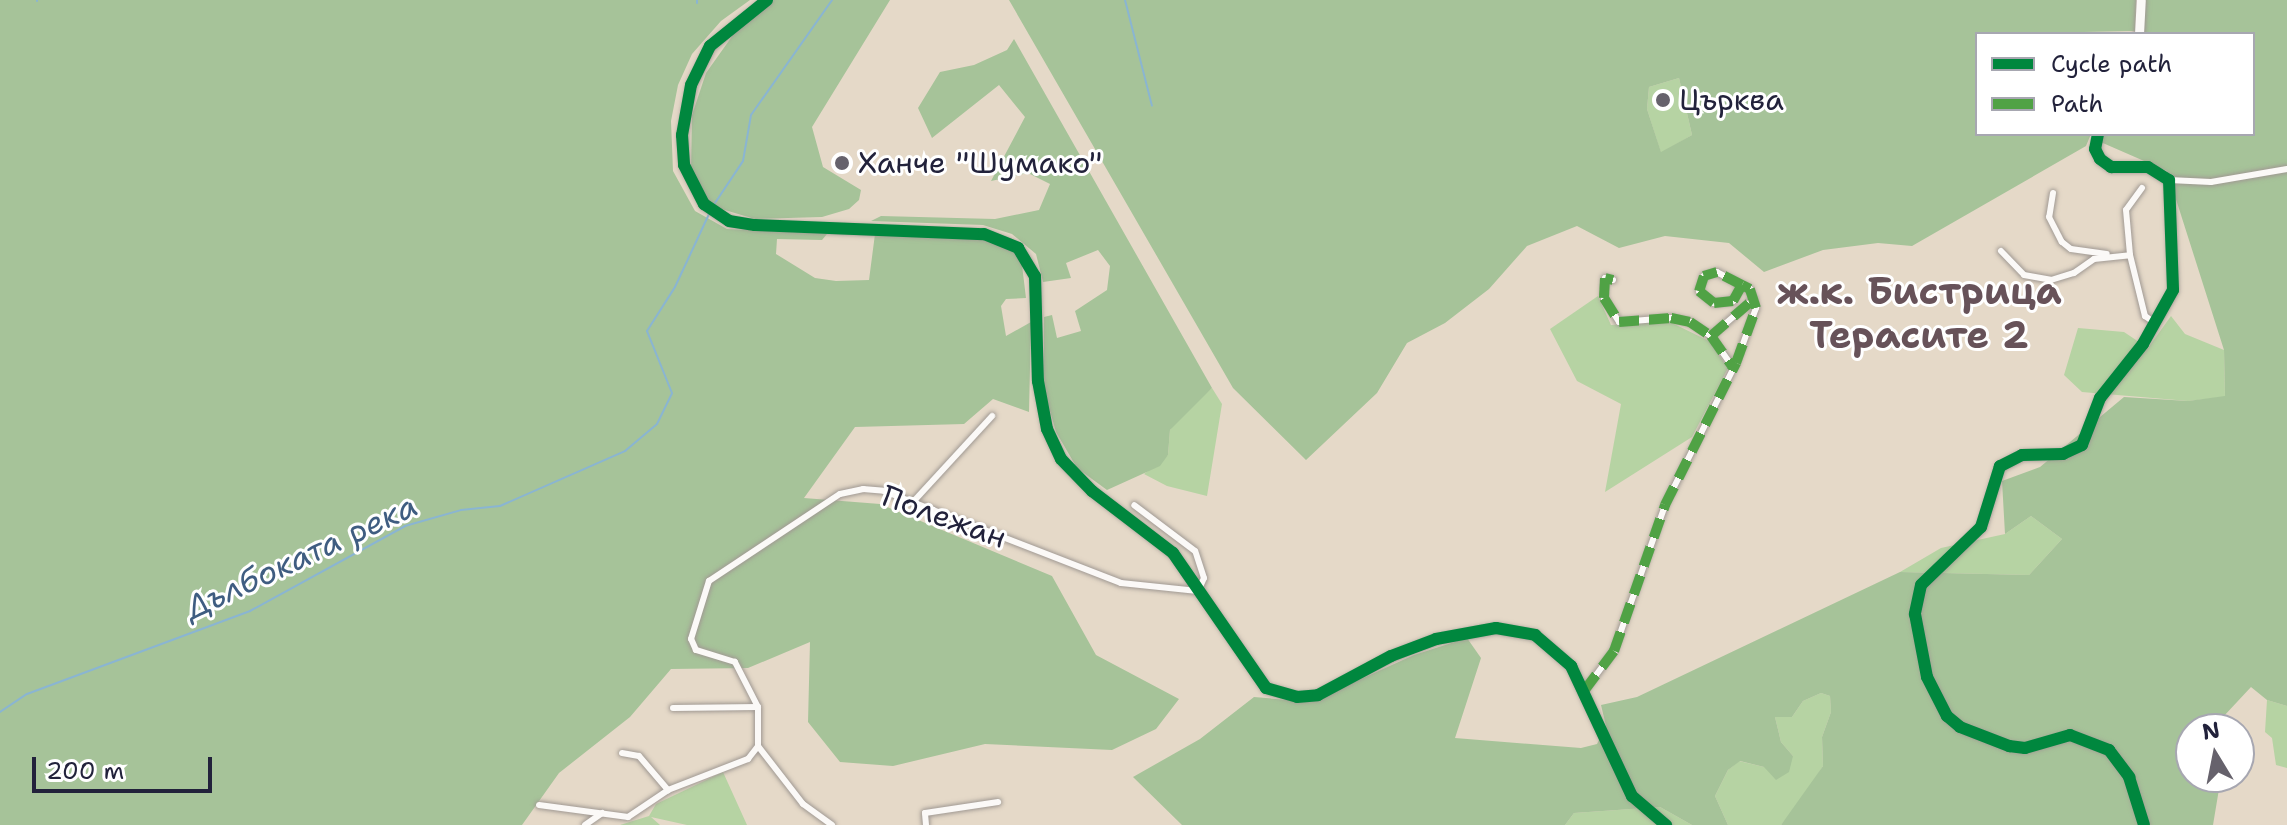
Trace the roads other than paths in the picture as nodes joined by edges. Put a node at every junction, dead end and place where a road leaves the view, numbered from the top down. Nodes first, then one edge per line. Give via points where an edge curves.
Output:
1 (767, 0) edge
2 (2141, 0) edge
3 (2139, 32) edge
4 (2098, 136) edge
5 (2287, 169) edge
6 (2169, 180) junction
7 (2142, 188) dead end
8 (2053, 193) dead end
9 (2001, 251) dead end
10 (2109, 254) junction
11 (2130, 255) junction
12 (1613, 280) dead end
13 (1742, 285) junction
14 (1754, 299) junction
15 (2156, 324) junction
16 (1711, 336) junction
17 (1733, 367) junction
18 (992, 416) dead end
19 (913, 502) junction
20 (1134, 505) dead end
21 (1198, 591) junction
22 (1584, 691) junction
23 (758, 707) junction
24 (673, 708) dead end
25 (758, 746) junction
26 (622, 753) dead end
27 (668, 790) junction
28 (998, 802) dead end
29 (539, 805) dead end
30 (602, 813) junction
31 (585, 825) edge
32 (832, 825) edge
33 (926, 825) edge
34 (1666, 825) edge
35 (2144, 825) edge

1 - 21 street via 710,46 691,85 682,135 684,165 704,204 717,214 755,225 984,234 1018,248 1035,276 1038,381 1047,429 1061,459 1092,491 1173,553
2 - 3 street
4 - 6 street via 2095,149 2111,167 2148,167
5 - 6 street via 2211,182
6 - 15 street via 2174,279
7 - 11 street via 2126,210
8 - 10 street via 2049,217 2062,242 2071,249
9 - 10 street via 2024,275 2051,280
10 - 11 street
11 - 15 street via 2145,316
12 - 16 street via 1605,278 1604,298 1619,322 1680,319
13 - 13 street via 1733,301 1723,304 1702,298 1699,291 1712,271
13 - 14 street
14 - 16 street
14 - 17 street via 1749,333
15 - 35 street via 2100,398 2082,445 2063,454 2009,458 2000,466 1981,527 1927,578 1915,606 1927,677 1947,716 1960,727 2009,746 2025,748 2070,735 2109,750 2129,777
16 - 17 street
17 - 22 street via 1665,505 1614,651
18 - 19 street
19 - 21 street, Полежан via 1121,583
19 - 23 street, Полежан via 884,491 840,494 709,581 691,639 704,655 735,662
20 - 21 street via 1195,551 1204,578
21 - 22 street via 1254,675 1279,693 1318,695 1409,648 1496,628 1535,635 1555,649
22 - 34 street via 1632,796
23 - 24 street
23 - 25 street
25 - 27 street via 748,759
25 - 32 street via 803,804
26 - 27 street via 639,756
27 - 30 street via 628,817
28 - 33 street via 925,813
29 - 30 street
30 - 31 street

